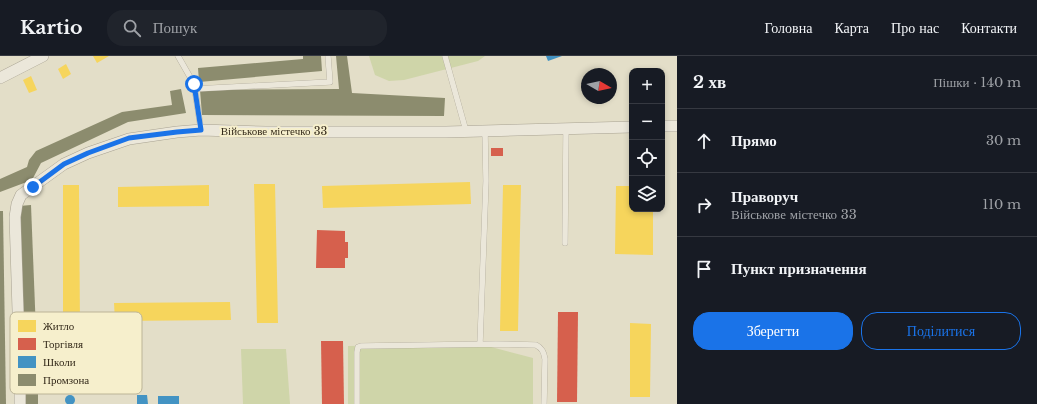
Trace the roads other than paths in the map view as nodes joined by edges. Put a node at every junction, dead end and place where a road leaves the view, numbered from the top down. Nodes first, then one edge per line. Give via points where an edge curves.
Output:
1 (43, 56) edge
2 (178, 56) edge
3 (328, 56) edge
4 (445, 56) edge
5 (0, 78) edge
6 (194, 89) junction
7 (665, 126) edge
8 (677, 126) edge
9 (629, 127) edge
10 (566, 129) junction
11 (201, 130) junction
12 (466, 131) junction
13 (485, 131) junction
14 (565, 243) dead end
15 (18, 312) edge
16 (480, 344) junction
17 (357, 404) edge
18 (544, 404) edge

1 - 5 street
2 - 6 lane via 194,84
3 - 6 lane via 330,82
4 - 12 lane
6 - 11 lane
7 - 8 street
9 - 10 street, Військове містечко 33
10 - 13 street, Військове містечко 33
10 - 14 lane
11 - 12 street, Військове містечко 33
11 - 15 street, Військове містечко 33 via 129,138 64,164 22,195 17,204 15,218
12 - 13 street, Військове містечко 33
13 - 16 lane via 486,181
16 - 17 lane via 358,347
16 - 18 lane via 526,344 540,347 545,359

